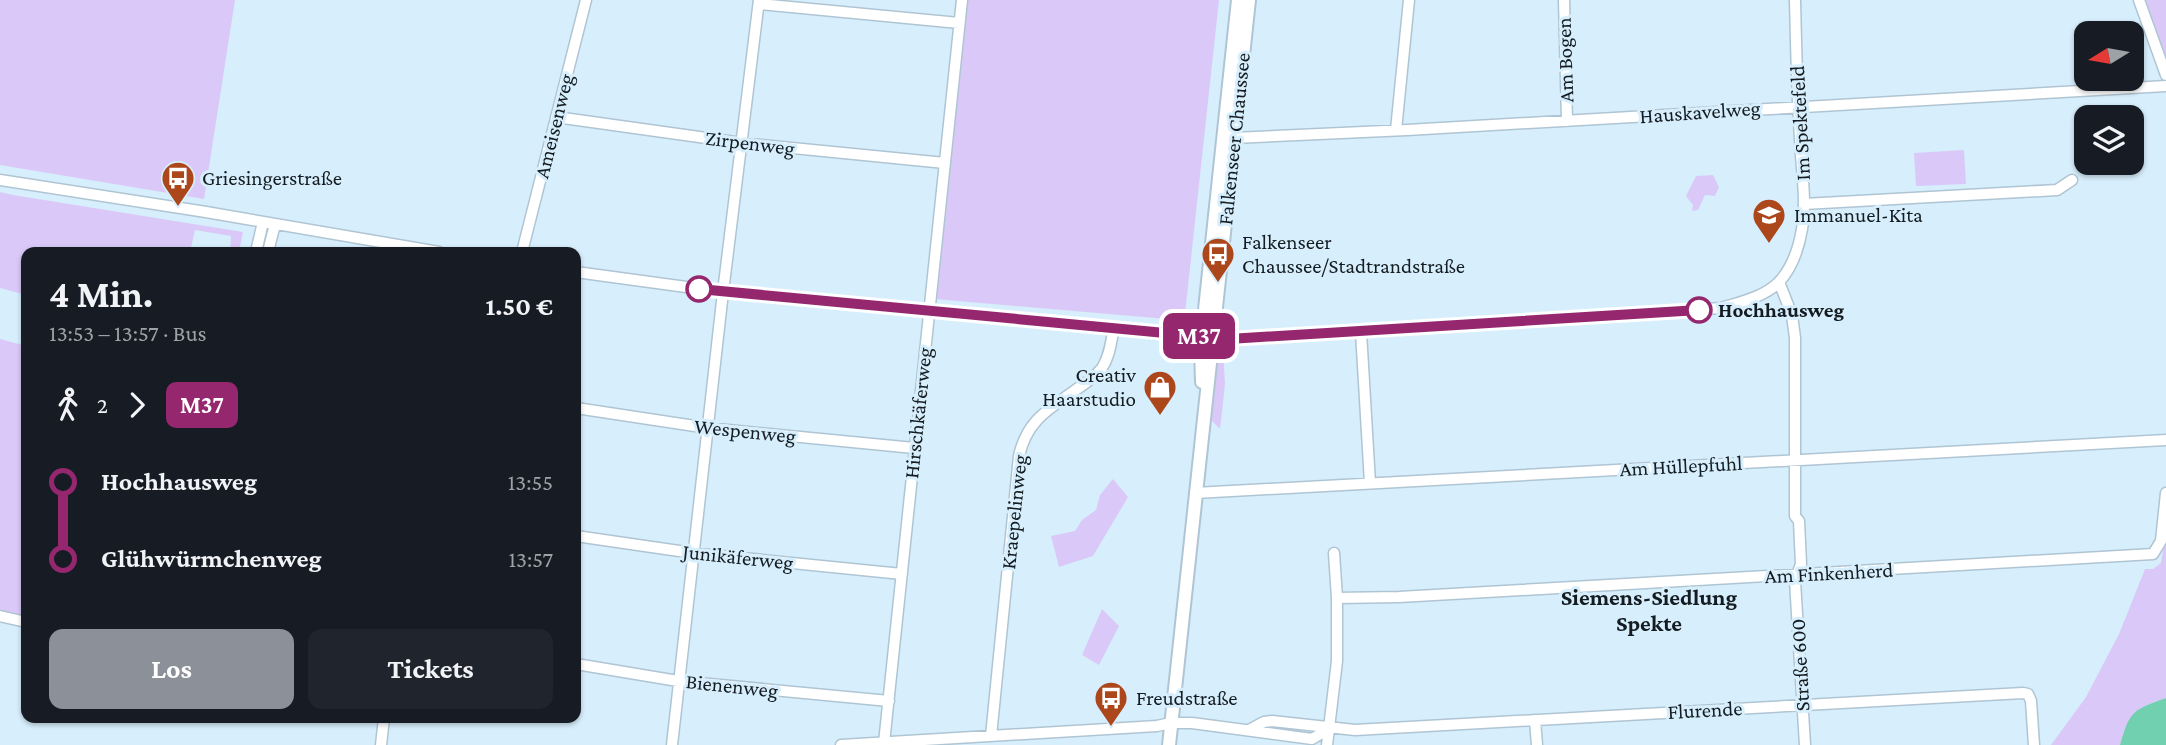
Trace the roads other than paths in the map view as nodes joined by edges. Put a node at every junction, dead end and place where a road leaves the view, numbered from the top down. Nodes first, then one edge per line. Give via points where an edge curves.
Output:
1 (586, 0) edge
2 (962, 0) edge
3 (1238, 0) edge
4 (1249, 0) edge
5 (1409, 0) edge
6 (1564, 0) edge
7 (1795, 0) edge
8 (2139, 0) edge
9 (759, 2) edge
10 (959, 23) junction
11 (2166, 75) edge
12 (2166, 86) edge
13 (1798, 106) junction
14 (556, 117) junction
15 (1567, 121) junction
16 (1396, 131) junction
17 (1228, 138) junction
18 (742, 143) junction
19 (945, 163) junction
20 (0, 180) edge
21 (2072, 180) dead end
22 (1804, 204) junction
23 (263, 222) junction
24 (275, 224) junction
25 (257, 247) edge
26 (269, 247) edge
27 (410, 247) edge
28 (523, 247) edge
29 (581, 273) edge
30 (1779, 282) junction
31 (723, 292) junction
32 (929, 311) junction
33 (1114, 327) junction
34 (1361, 332) junction
35 (1207, 337) junction
36 (581, 409) edge
37 (708, 428) junction
38 (2166, 440) edge
39 (915, 448) junction
40 (1794, 460) junction
41 (1370, 483) junction
42 (2166, 492) edge
43 (1195, 493) junction
44 (581, 537) edge
45 (1334, 552) dead end
46 (693, 553) junction
47 (1798, 573) junction
48 (902, 574) junction
49 (1337, 598) junction
50 (0, 616) edge
51 (21, 621) edge
52 (581, 665) edge
53 (678, 681) junction
54 (889, 701) junction
55 (1802, 704) junction
56 (1535, 720) junction
57 (383, 723) edge
58 (1171, 723) junction
59 (1329, 728) junction
60 (991, 736) junction
61 (884, 743) junction
62 (381, 745) edge
63 (672, 745) edge
64 (841, 745) edge
65 (1169, 745) edge
66 (1327, 745) edge
67 (1537, 745) edge
68 (1805, 745) edge
69 (2034, 745) edge

1 - 14 street, Ameisenweg
2 - 10 street, Hirschkäferweg
3 - 17 main road, Falkenseer Chaussee
4 - 17 main road, Falkenseer Chaussee
5 - 16 street
6 - 15 street, Am Bogen
7 - 13 street, Im Spektefeld
8 - 11 street
9 - 10 street
9 - 18 street
10 - 19 street, Hirschkäferweg
12 - 13 street, Hauskavelweg
13 - 15 street, Hauskavelweg
13 - 22 street, Im Spektefeld
14 - 18 street, Zirpenweg
14 - 28 street, Ameisenweg
15 - 16 street, Hauskavelweg
16 - 17 street, Hauskavelweg
17 - 35 main road, Falkenseer Chaussee
18 - 19 street, Zirpenweg
18 - 31 street
19 - 32 street, Hirschkäferweg
20 - 23 street
21 - 22 street via 2057,190
22 - 30 street, Im Spektefeld via 1799,247
23 - 24 street
23 - 25 street
24 - 26 street
24 - 27 street
29 - 31 street
30 - 34 street via 1749,300 1699,310
30 - 40 street via 1795,338
31 - 32 street
31 - 37 street
32 - 33 street
32 - 39 street, Hirschkäferweg
33 - 35 street
33 - 60 street, Kraepelinweg via 1102,367 1041,414 1022,442
34 - 35 street
34 - 41 street
35 - 43 main road, Falkenseer Chaussee
36 - 37 street, Wespenweg
37 - 39 street, Wespenweg
37 - 46 street
38 - 40 street, Am Hüllepfuhl
39 - 48 street, Hirschkäferweg
40 - 41 street, Am Hüllepfuhl
40 - 47 street, Straße 600
41 - 43 street, Am Hüllepfuhl
42 - 47 street, Am Finkenherd via 2161,541 2153,554
43 - 58 main road, Falkenseer Chaussee
44 - 46 street, Junikäferweg
45 - 49 street
46 - 48 street, Junikäferweg
46 - 53 street
47 - 49 street, Am Finkenherd
47 - 55 street, Straße 600
48 - 54 street, Hirschkäferweg
49 - 59 street
50 - 51 street
52 - 53 street, Bienenweg
53 - 54 street, Bienenweg
53 - 63 street
54 - 61 street, Hirschkäferweg
55 - 56 street, Flurende
55 - 68 street, Straße 600
55 - 69 street, Flurende via 2023,693 2031,701
56 - 59 street, Flurende
56 - 67 street
57 - 62 street
58 - 59 street, Flurende via 1312,739
58 - 60 street
58 - 65 main road, Falkenseer Chaussee
59 - 66 street
60 - 61 street
61 - 64 street

